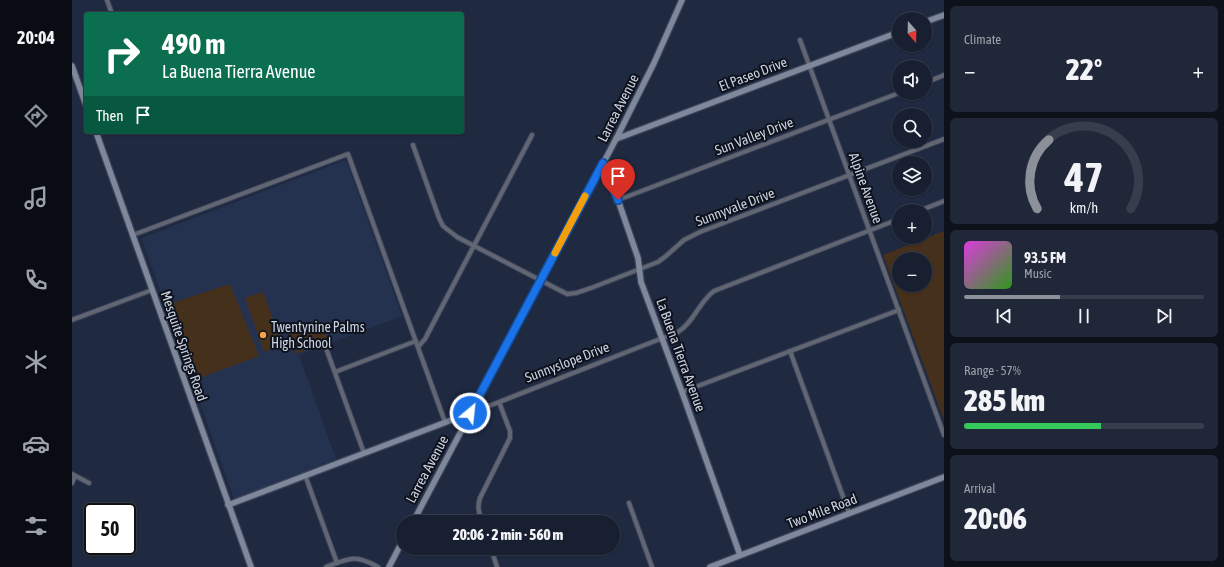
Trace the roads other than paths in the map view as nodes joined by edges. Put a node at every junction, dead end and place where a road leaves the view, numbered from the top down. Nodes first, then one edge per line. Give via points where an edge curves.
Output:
1 (107, 0) edge
2 (682, 0) edge
3 (111, 12) edge
4 (944, 14) edge
5 (932, 19) edge
6 (892, 35) edge
7 (800, 40) dead end
8 (72, 66) edge
9 (809, 66) junction
10 (944, 75) edge
11 (932, 80) edge
12 (892, 96) edge
13 (84, 99) edge
14 (829, 120) junction
15 (97, 134) edge
16 (532, 135) dead end
17 (616, 139) junction
18 (944, 139) edge
19 (413, 145) dead end
20 (603, 163) junction
21 (849, 175) junction
22 (618, 200) junction
23 (944, 202) edge
24 (932, 206) edge
25 (892, 222) edge
26 (870, 230) junction
27 (133, 235) junction
28 (473, 246) junction
29 (639, 269) junction
30 (540, 281) junction
31 (152, 290) junction
32 (899, 310) junction
33 (72, 320) edge
34 (662, 338) junction
35 (416, 341) junction
36 (418, 347) junction
37 (326, 348) dead end
38 (790, 351) junction
39 (335, 372) junction
40 (682, 392) junction
41 (499, 402) junction
42 (470, 413) junction
43 (445, 422) junction
44 (944, 435) edge
45 (364, 452) junction
46 (74, 475) edge
47 (305, 475) junction
48 (944, 476) edge
49 (72, 483) edge
50 (89, 483) dead end
51 (629, 503) dead end
52 (228, 505) junction
53 (849, 513) junction
54 (416, 515) edge
55 (480, 515) edge
56 (396, 554) edge
57 (493, 555) edge
58 (740, 555) junction
59 (337, 563) junction
60 (497, 566) edge
61 (251, 567) edge
62 (326, 567) edge
63 (378, 567) edge
64 (389, 567) edge
65 (491, 567) edge
66 (652, 567) edge
67 (710, 567) edge

1 - 3 street
2 - 17 street, Larrea Avenue
4 - 5 street
6 - 9 street, El Paseo Drive
7 - 9 street, Alpine Avenue
8 - 13 street
9 - 14 street, Alpine Avenue
9 - 17 street, El Paseo Drive
10 - 11 street
12 - 14 street, Sun Valley Drive
14 - 21 street, Alpine Avenue
14 - 22 street, Sun Valley Drive
15 - 27 street, Mesquite Springs Road
16 - 28 street
17 - 20 street, Larrea Avenue
18 - 21 street, Sunnyvale Drive
19 - 28 street, Sunnyvale Drive via 438,218 443,226
20 - 22 street, La Buena Tierra Avenue
20 - 30 street, Larrea Avenue
21 - 26 street, Alpine Avenue
21 - 29 street, Sunnyvale Drive via 700,232 684,240 658,262
22 - 29 street, La Buena Tierra Avenue via 638,258
23 - 24 street
25 - 26 street, Sunnyslope Drive
26 - 32 street, Alpine Avenue
26 - 34 street, Sunnyslope Drive via 714,290 682,330
27 - 31 street, Mesquite Springs Road
27 - 35 street via 348,154
28 - 30 street, Sunnyvale Drive
28 - 36 street via 425,339
29 - 30 street, Sunnyvale Drive via 576,293 567,294
29 - 34 street, La Buena Tierra Avenue via 641,282
30 - 42 street, Larrea Avenue
31 - 33 street
31 - 52 street, Mesquite Springs Road
32 - 38 street
32 - 44 street, Alpine Avenue
34 - 40 street, La Buena Tierra Avenue
34 - 41 street, Sunnyslope Drive
35 - 36 street
35 - 39 street
36 - 43 street
37 - 39 street
38 - 40 street
38 - 53 street
39 - 45 street
40 - 58 street, La Buena Tierra Avenue
41 - 42 street, Sunnyslope Drive
41 - 55 street via 510,431 510,438 480,498
42 - 43 street, Sunnyslope Drive
42 - 54 street, Larrea Avenue
43 - 45 street, Sunnyslope Drive
45 - 47 street, Sunnyslope Drive
46 - 49 street
46 - 50 street
47 - 52 street, Sunnyslope Drive
47 - 59 street
48 - 53 street, Two Mile Road
51 - 66 street
52 - 61 street, Mesquite Springs Road
53 - 58 street, Two Mile Road
56 - 64 street
57 - 60 street
58 - 67 street, Two Mile Road
59 - 62 street
59 - 63 street via 358,558
60 - 65 street

